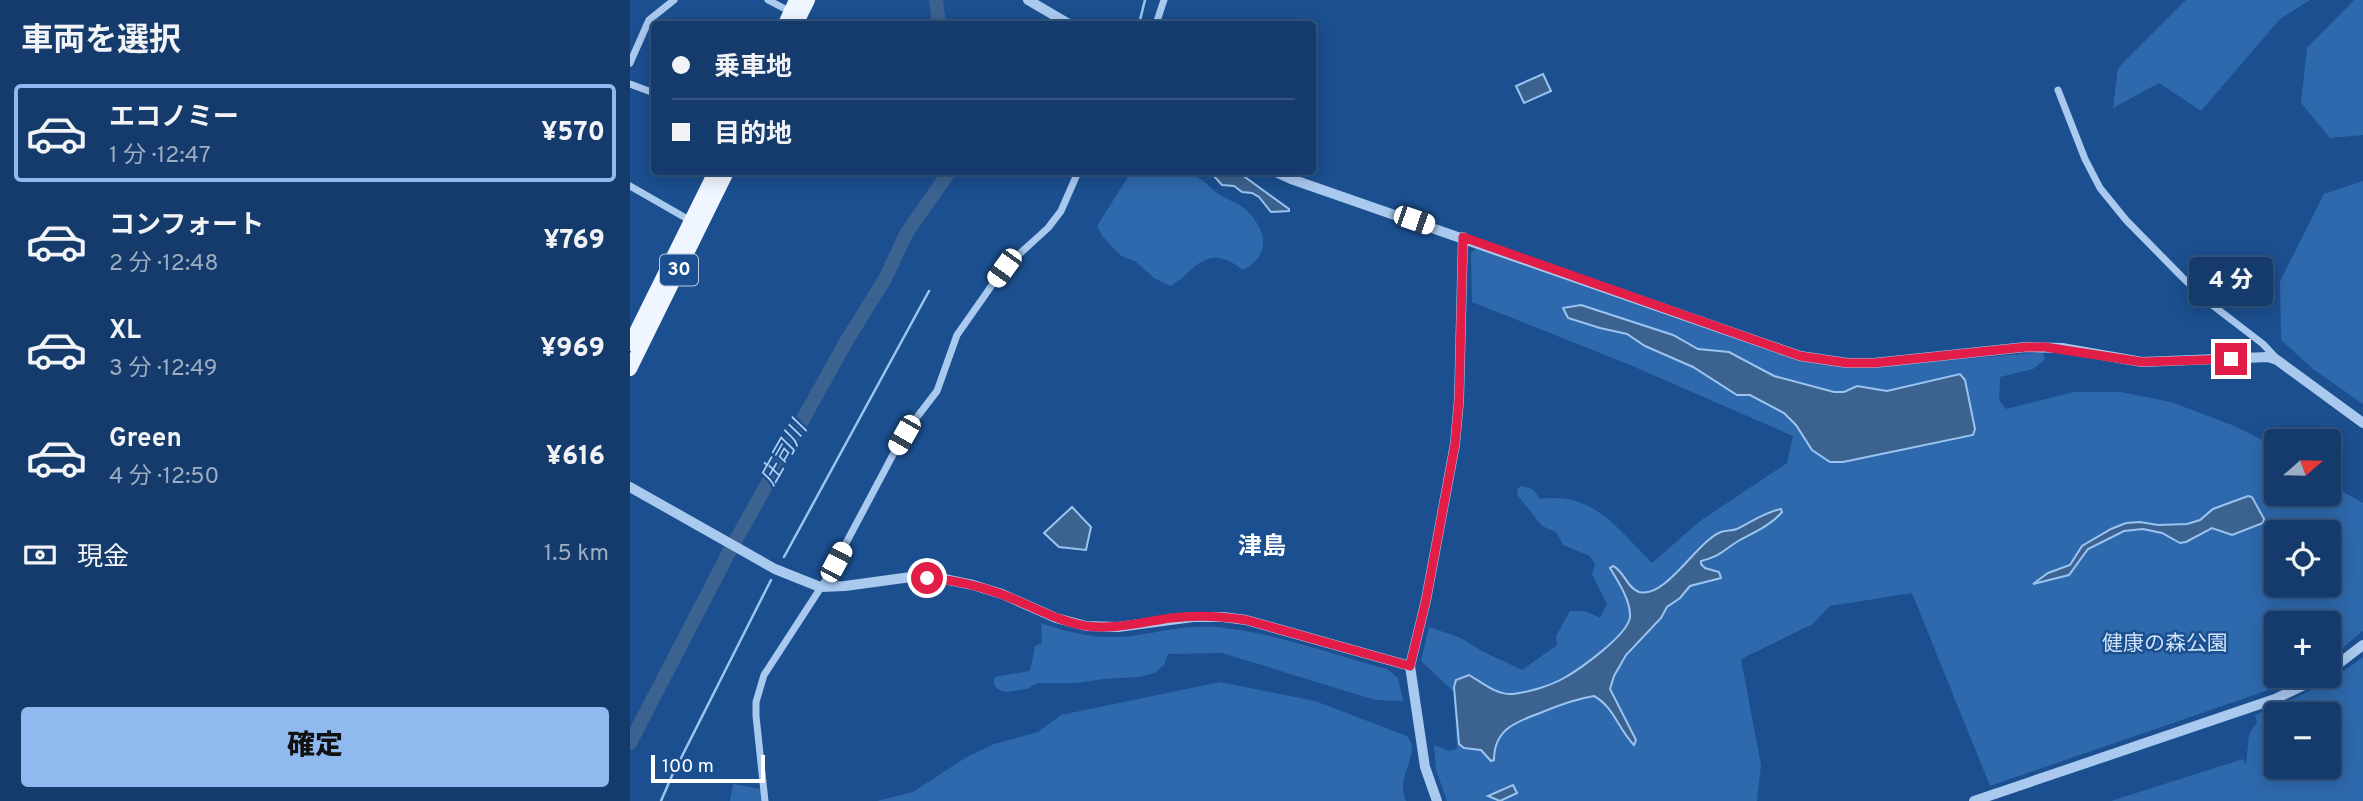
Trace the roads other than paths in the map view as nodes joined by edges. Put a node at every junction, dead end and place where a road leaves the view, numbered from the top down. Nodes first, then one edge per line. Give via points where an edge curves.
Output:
1 (674, 0) edge
2 (768, 0) edge
3 (808, 0) edge
4 (1028, 0) edge
5 (1164, 0) edge
6 (792, 15) edge
7 (1064, 21) edge
8 (1157, 21) edge
9 (630, 63) edge
10 (630, 84) edge
11 (2058, 90) dead end
12 (651, 92) edge
13 (714, 175) edge
14 (726, 175) edge
15 (1077, 175) edge
16 (1282, 175) edge
17 (630, 186) edge
18 (691, 221) junction
19 (1463, 237) junction
20 (630, 344) edge
21 (2277, 360) junction
22 (630, 369) edge
23 (2363, 423) edge
24 (630, 487) edge
25 (820, 587) junction
26 (2363, 645) edge
27 (2341, 662) edge
28 (1410, 669) junction
29 (2298, 688) edge
30 (2003, 796) edge
31 (765, 801) edge
32 (1437, 801) edge
33 (1974, 801) edge

1 - 9 street via 649,20
2 - 6 street
3 - 6 main road
4 - 7 street
5 - 8 street
10 - 12 street
11 - 21 street via 2099,188 2182,277
13 - 18 main road, 30
14 - 22 main road, 30
15 - 25 street via 1061,211 1004,268 957,335 937,391 904,435
16 - 19 street
17 - 18 street
18 - 20 main road, 30
19 - 21 street via 1800,356 1823,360 1874,363 2026,347 2062,348 2142,362
19 - 28 street via 1455,444
21 - 23 street
24 - 25 street via 792,578
25 - 28 street via 911,577 944,579 1002,594 1086,626 1118,627 1171,618 1246,620
25 - 31 street via 759,689 756,716
26 - 27 street
28 - 32 street via 1425,767
29 - 30 street
30 - 33 street

